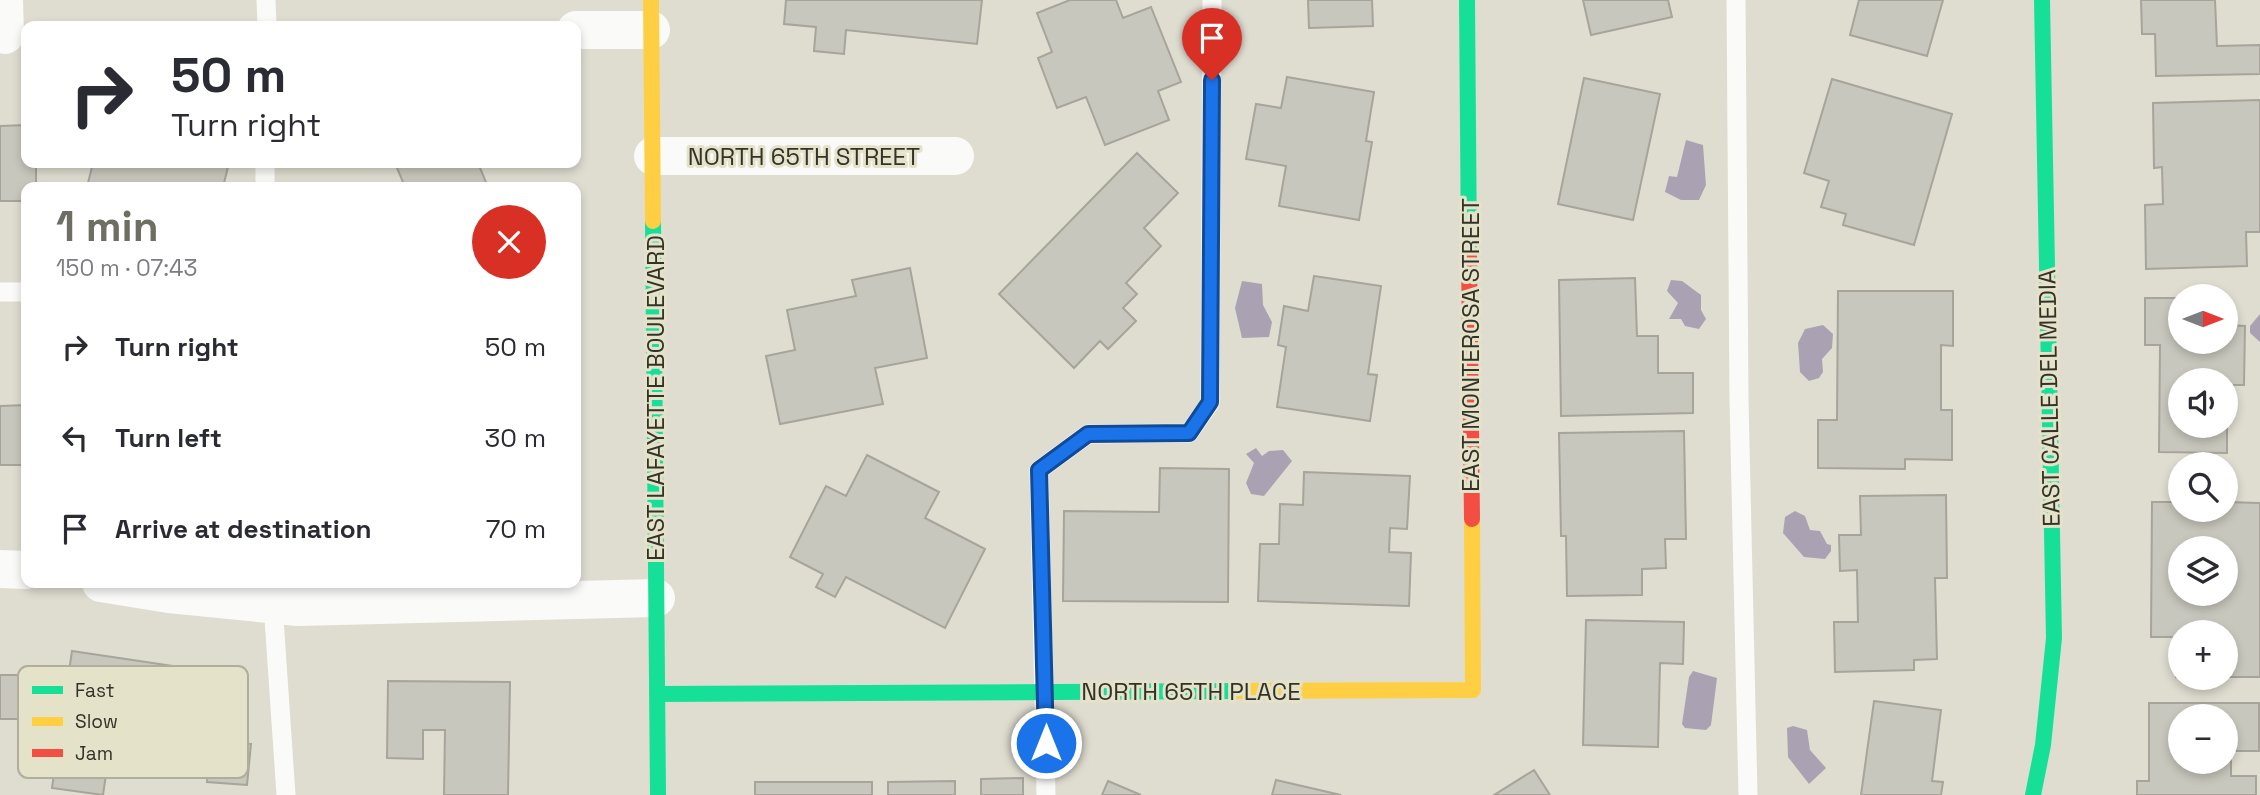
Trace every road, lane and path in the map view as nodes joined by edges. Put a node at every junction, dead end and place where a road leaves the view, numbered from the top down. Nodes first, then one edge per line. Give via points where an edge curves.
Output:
1 (266, 0) edge
2 (1212, 0) edge
3 (1467, 0) edge
4 (1736, 0) edge
5 (2042, 0) edge
6 (651, 15) edge
7 (267, 21) edge
8 (581, 29) edge
9 (653, 156) junction
10 (955, 156) dead end
11 (0, 292) edge
12 (21, 292) edge
13 (0, 569) edge
14 (21, 570) edge
15 (132, 588) edge
16 (270, 594) edge
17 (656, 598) junction
18 (1473, 690) joint
19 (1045, 692) junction
20 (657, 694) junction
21 (286, 795) edge
22 (658, 795) edge
23 (1046, 795) edge
24 (1748, 795) edge
25 (2033, 795) edge

1 - 7 lane
2 - 19 lane via 1210,402 1189,433 1088,434 1039,470
3 - 18 street, EAST MONTEROSA STREET
4 - 24 lane
5 - 25 street, EAST CALLE DEL MEDIA via 2054,638
6 - 8 street
6 - 9 street, EAST LAFAYETTE BOULEVARD
9 - 10 street, NORTH 65TH STREET
9 - 17 street, EAST LAFAYETTE BOULEVARD
11 - 12 lane
13 - 14 street
15 - 16 street via 169,594
16 - 17 street via 299,607
16 - 21 lane
17 - 20 street, EAST LAFAYETTE BOULEVARD
18 - 19 street, NORTH 65TH PLACE
19 - 20 street, NORTH 65TH PLACE
19 - 23 lane
20 - 22 street, EAST LAFAYETTE BOULEVARD

